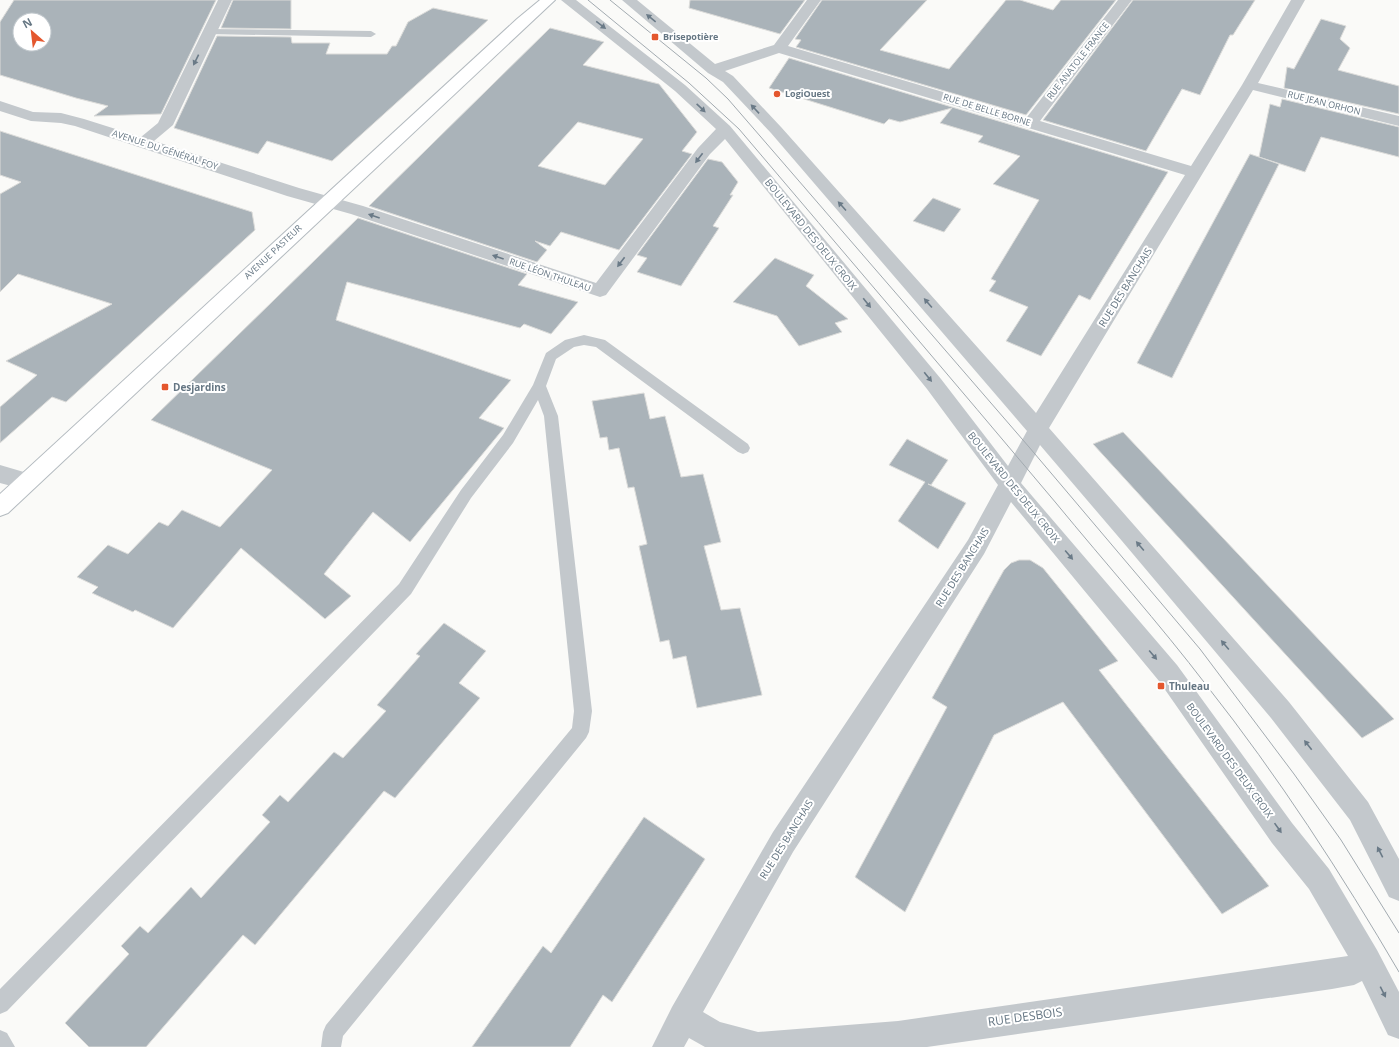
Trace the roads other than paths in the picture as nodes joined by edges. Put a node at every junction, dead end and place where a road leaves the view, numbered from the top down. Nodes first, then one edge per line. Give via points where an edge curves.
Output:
1 (225, 0) edge
2 (548, 0) edge
3 (568, 0) edge
4 (629, 0) edge
5 (814, 0) edge
6 (1126, 0) edge
7 (1298, 0) edge
8 (209, 32) junction
9 (371, 34) dead end
10 (779, 48) junction
11 (713, 70) junction
12 (1249, 85) junction
13 (0, 106) edge
14 (1399, 121) edge
15 (1031, 123) junction
16 (725, 130) junction
17 (143, 143) junction
18 (1196, 173) junction
19 (328, 202) junction
20 (539, 386) junction
21 (1038, 429) junction
22 (743, 448) dead end
23 (0, 474) edge
24 (26, 482) junction
25 (1009, 484) junction
26 (0, 507) edge
27 (1397, 874) edge
28 (1366, 960) junction
29 (0, 1004) edge
30 (683, 1018) junction
31 (1399, 1024) edge
32 (0, 1040) edge
33 (899, 1041) edge
34 (5, 1047) edge
35 (331, 1047) edge
36 (667, 1047) edge

1 - 8 street
2 - 19 main road, AVENUE PASTEUR
3 -> 16 street, BOULEVARD DES DEUX CROIX via 680,88
11 -> 4 street
5 - 10 street
6 - 15 street, RUE ANATOLE FRANCE
7 - 12 street, RUE DES BANCHAIS
8 - 9 lane
8 -> 17 street via 165,125
10 - 11 street
10 - 15 street, RUE DE BELLE BORNE
21 -> 11 street via 776,130 728,79
12 - 14 street, RUE JEAN ORHON
12 - 18 street, RUE DES BANCHAIS
13 - 17 street, AVENUE DU GÉNÉRAL FOY via 31,116 79,122
15 - 18 street, RUE DE BELLE BORNE
16 -> 19 street, RUE LÉON THULEAU via 704,151 600,292
16 -> 25 street, BOULEVARD DES DEUX CROIX via 934,384
17 - 19 street, AVENUE DU GÉNÉRAL FOY
18 - 21 street, RUE DES BANCHAIS
19 - 24 main road, AVENUE PASTEUR
20 - 22 lane via 551,356 570,343 584,340 600,343
20 - 29 lane via 508,439 466,494 404,589
20 - 35 lane via 551,416 583,711 580,732 333,1032
21 - 25 street, RUE DES BANCHAIS
27 -> 21 street via 1359,811 1294,728
23 - 24 street
24 - 26 main road, AVENUE PASTEUR
25 -> 28 street, BOULEVARD DES DEUX CROIX via 1168,673 1282,833 1319,879
25 - 30 street, RUE DES BANCHAIS via 976,547 783,842
28 -> 31 street, BOULEVARD DES DEUX CROIX
28 - 33 street, RUE DESBOIS via 1354,970 1332,974
30 - 33 street, RUE DESBOIS via 715,1036 758,1047
30 - 36 street, RUE DES BANCHAIS
32 - 34 lane

